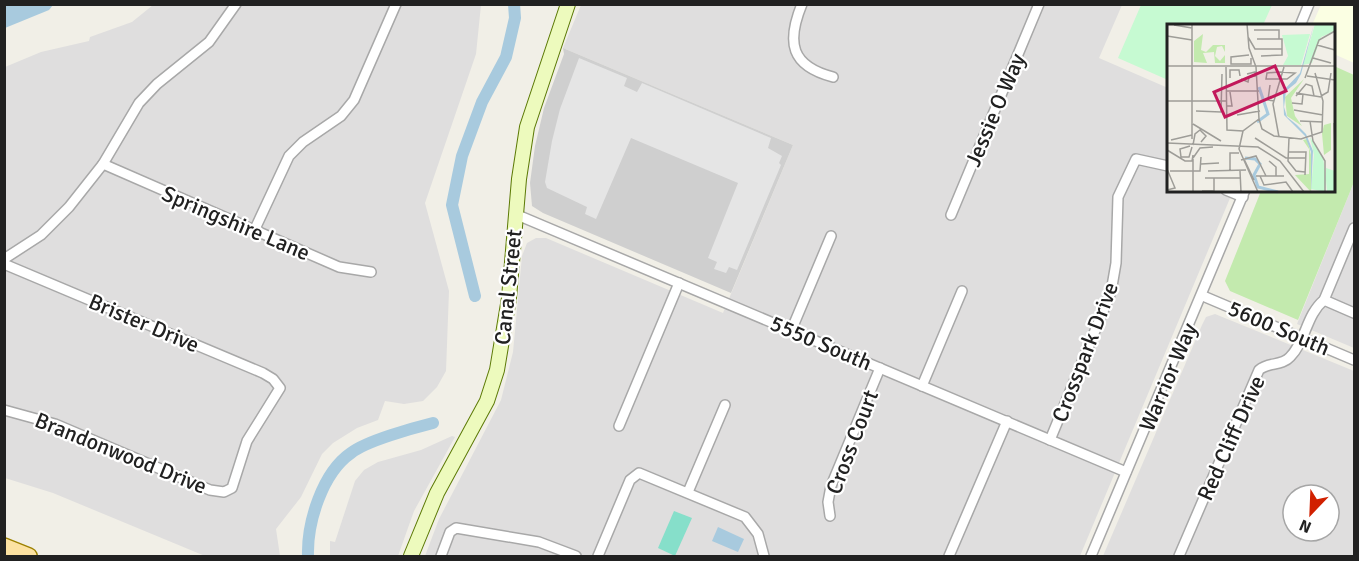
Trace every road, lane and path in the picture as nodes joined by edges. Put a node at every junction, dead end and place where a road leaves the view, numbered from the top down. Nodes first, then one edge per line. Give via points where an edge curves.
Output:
1 (236, 4) edge
2 (396, 4) edge
3 (568, 4) edge
4 (802, 4) edge
5 (1039, 4) edge
6 (1309, 4) edge
7 (1301, 24) edge
8 (833, 77) dead end
9 (103, 164) junction
10 (1167, 166) edge
11 (1244, 194) edge
12 (515, 214) junction
13 (951, 215) dead end
14 (1354, 228) edge
15 (254, 231) junction
16 (831, 236) dead end
17 (4, 259) edge
18 (4, 264) edge
19 (371, 272) dead end
20 (679, 283) junction
21 (962, 291) dead end
22 (1203, 296) junction
23 (1324, 300) junction
24 (1354, 313) edge
25 (791, 331) junction
26 (1301, 338) junction
27 (1354, 360) edge
28 (880, 368) junction
29 (922, 386) junction
30 (280, 388) joint
31 (725, 405) dead end
32 (4, 410) edge
33 (1006, 421) junction
34 (619, 426) dead end
35 (1050, 440) junction
36 (1126, 472) junction
37 (688, 492) junction
38 (830, 516) dead end
39 (4, 546) edge
40 (29, 556) edge
41 (411, 556) edge
42 (441, 556) edge
43 (571, 556) edge
44 (598, 556) edge
45 (764, 556) edge
46 (949, 556) edge
47 (1091, 556) edge
48 (1179, 556) edge

1 - 9 street via 209,42 139,103
2 - 15 street via 354,100 341,116 289,156
3 - 12 street, Canal Street via 527,127
4 - 8 street via 793,33 797,56 811,71
5 - 13 street, Jessie O Way
6 - 7 street
9 - 15 street, Springshire Lane
9 - 17 street via 41,235
10 - 35 street, Crosspark Drive via 1136,159 1121,187 1111,292
11 - 22 street, Warrior Way
12 - 20 street, 5550 South
12 - 41 street, Canal Street via 497,370 487,401 437,493
14 - 23 street, Red Cliff Drive
15 - 19 street, Springshire Lane via 339,267
16 - 25 street
18 - 30 street, Brister Drive via 263,373
20 - 25 street, 5550 South
20 - 34 street
21 - 29 street
22 - 26 street, 5600 South
22 - 36 street, Warrior Way
23 - 24 street
23 - 26 street, Red Cliff Drive via 1314,308
25 - 28 street, 5550 South
26 - 27 street, 5600 South
26 - 48 street, Red Cliff Drive via 1288,359 1259,369
28 - 29 street, 5550 South
28 - 38 street, Cross Court via 831,486
29 - 33 street, 5550 South
30 - 32 street, Brandonwood Drive via 248,441 232,489 224,492 210,490 55,424
31 - 37 street
33 - 35 street, 5550 South
33 - 46 street
35 - 36 street, 5550 South
36 - 47 street, Warrior Way
37 - 44 street via 636,474
37 - 45 street via 745,517 758,534
39 - 40 main road
42 - 43 street via 450,532 456,528 539,542

